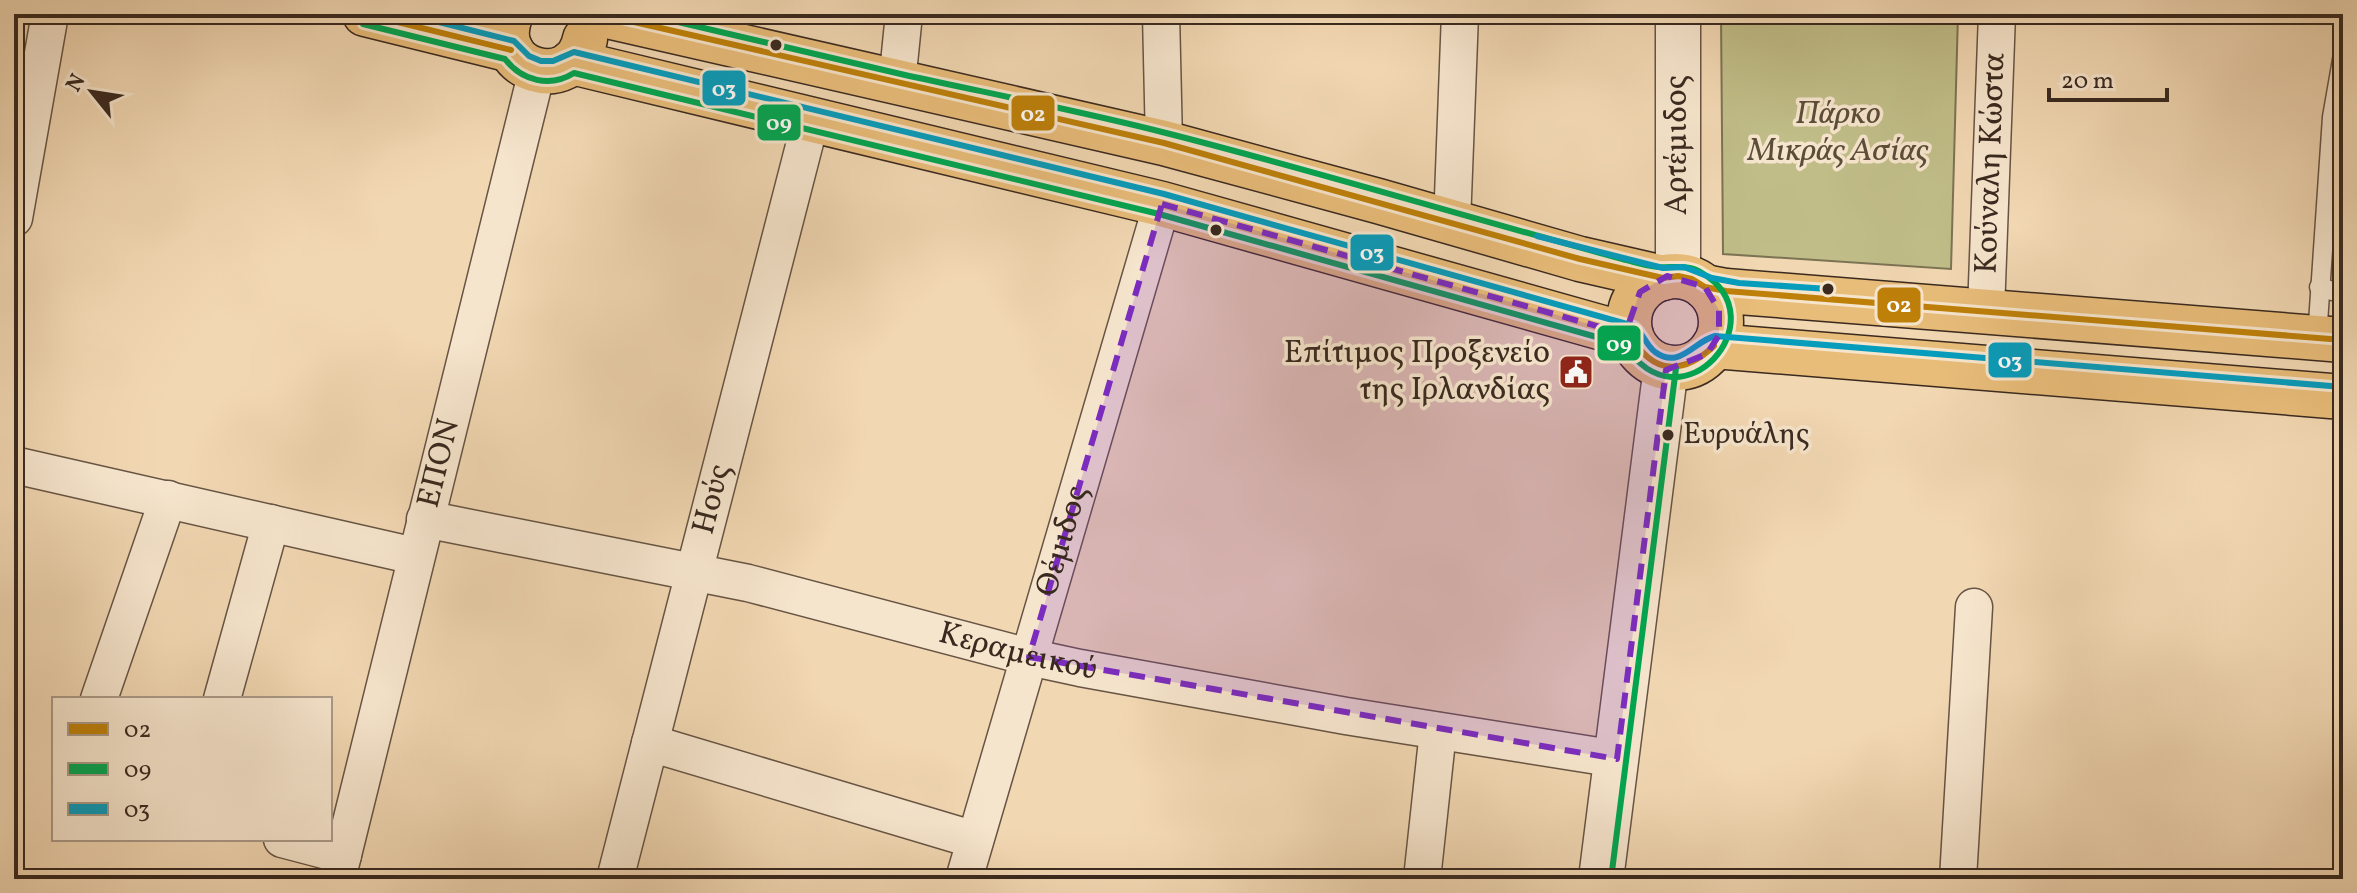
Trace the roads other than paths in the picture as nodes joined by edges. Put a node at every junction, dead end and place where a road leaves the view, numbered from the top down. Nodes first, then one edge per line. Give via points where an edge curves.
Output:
1 (50, 14) edge
2 (365, 14) edge
3 (582, 14) edge
4 (599, 14) edge
5 (904, 14) edge
6 (1161, 14) edge
7 (1460, 14) edge
8 (1678, 14) edge
9 (1997, 14) edge
10 (533, 49) edge
11 (2343, 54) edge
12 (897, 83) junction
13 (811, 119) junction
14 (1164, 143) junction
15 (1162, 204) junction
16 (14, 218) edge
17 (1452, 223) junction
18 (1682, 280) junction
19 (2319, 287) junction
20 (2343, 294) edge
21 (1986, 311) junction
22 (1631, 336) junction
23 (2330, 339) edge
24 (1714, 346) junction
25 (1666, 367) junction
26 (2343, 397) edge
27 (14, 465) edge
28 (168, 499) junction
29 (425, 519) junction
30 (271, 523) junction
31 (415, 556) junction
32 (695, 571) junction
33 (1974, 607) dead end
34 (1029, 657) junction
35 (100, 697) edge
36 (223, 697) edge
37 (1438, 731) junction
38 (650, 743) junction
39 (1617, 759) junction
40 (975, 840) junction
41 (286, 841) edge
42 (340, 867) edge
43 (615, 879) edge
44 (964, 879) edge
45 (1422, 879) edge
46 (1601, 879) edge
47 (1958, 879) edge

1 - 16 street
2 - 10 main road
3 - 10 main road via 584,46
4 - 12 main road
5 - 12 street
6 - 14 street
7 - 17 street
8 - 18 street, Αρτέμιδος
9 - 21 street, Κούναλη Κώστα
10 - 13 main road
10 - 29 street, ΕΠΟΝ
11 - 19 lane via 2332,117
12 - 14 main road
13 - 15 main road
13 - 32 street, Ηούς
14 - 17 main road
15 - 22 main road
15 - 34 street, Θέμιδος
17 - 18 main road via 1580,259
18 - 21 main road via 1726,291
18 - 22 main road via 1648,284 1632,305
18 - 24 main road via 1719,310
19 - 20 lane
19 - 23 lane
21 - 23 main road
22 - 25 main road via 1644,356
24 - 25 main road via 1688,366
24 - 26 main road
25 - 39 street
27 - 28 street
28 - 30 street
28 - 35 street
29 - 31 street, ΕΠΟΝ
29 - 32 street, Κεραμεικού
30 - 31 street
30 - 36 street
31 - 42 street, ΕΠΟΝ
32 - 34 street, Κεραμεικού
32 - 38 street, Ηούς
33 - 47 street
34 - 37 street, Κεραμεικού
34 - 40 street, Θέμιδος
37 - 39 street, Κεραμεικού
37 - 45 street
38 - 40 street
38 - 43 street, Ηούς
39 - 46 street
40 - 44 street, Θέμιδος
41 - 42 street, ΕΠΟΝ

